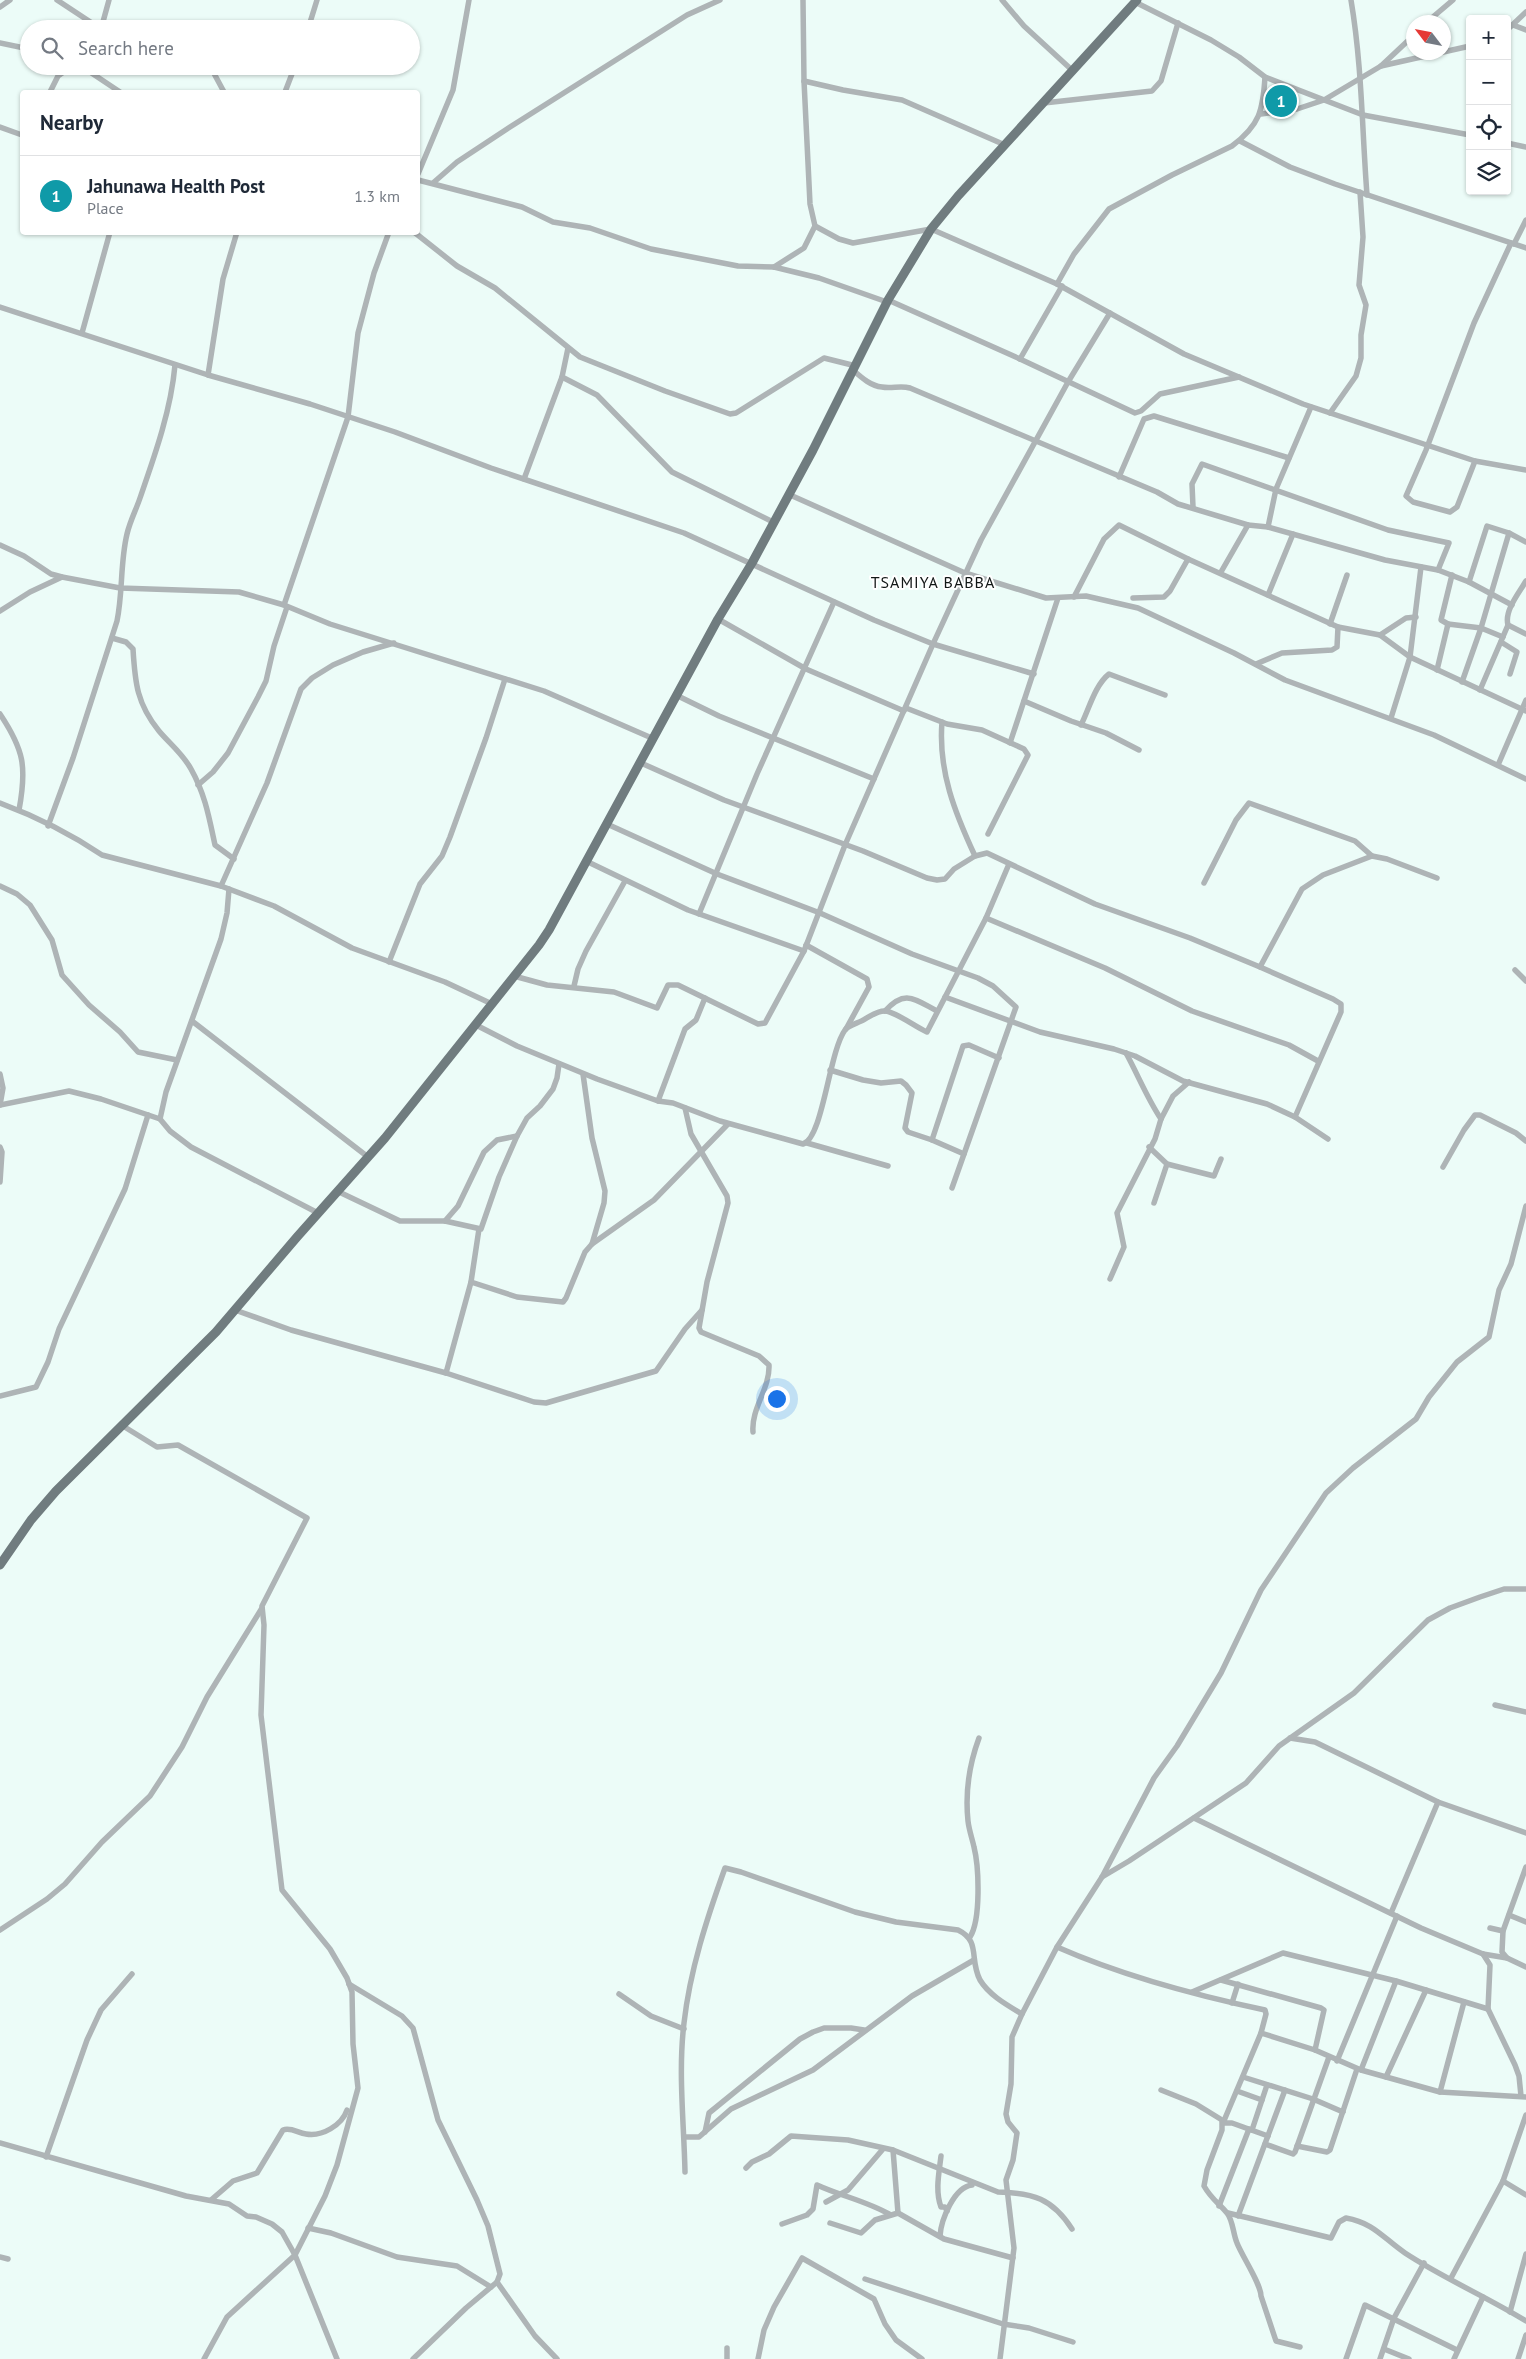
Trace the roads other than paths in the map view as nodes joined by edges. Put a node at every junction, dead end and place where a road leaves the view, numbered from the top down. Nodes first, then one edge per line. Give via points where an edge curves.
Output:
1 (10, 0) edge
2 (109, 0) edge
3 (316, 0) edge
4 (469, 0) edge
5 (720, 0) edge
6 (803, 0) edge
7 (1002, 0) edge
8 (1351, 0) edge
9 (1453, 0) edge
10 (59, 1) edge
11 (1136, 1) edge
12 (0, 7) edge
13 (1526, 12) edge
14 (1435, 15) edge
15 (88, 20) edge
16 (103, 20) edge
17 (310, 20) edge
18 (1178, 23) junction
19 (1513, 25) joint
20 (1526, 30) edge
21 (0, 43) edge
22 (1406, 43) edge
23 (20, 47) edge
24 (1466, 47) edge
25 (1381, 66) junction
26 (1073, 70) junction
27 (59, 75) edge
28 (96, 75) edge
29 (215, 75) edge
30 (292, 75) edge
31 (1265, 76) junction
32 (1360, 78) junction
33 (804, 80) junction
34 (51, 90) edge
35 (117, 90) edge
36 (223, 90) edge
37 (287, 90) edge
38 (1324, 100) junction
39 (1044, 103) junction
40 (1260, 114) junction
41 (1363, 115) junction
42 (0, 127) edge
43 (20, 134) edge
44 (1466, 134) edge
45 (1240, 141) junction
46 (1511, 144) edge
47 (1005, 146) junction
48 (1526, 147) edge
49 (420, 169) edge
50 (420, 180) edge
51 (432, 183) junction
52 (1360, 192) junction
53 (1367, 195) junction
54 (1526, 220) edge
55 (816, 226) junction
56 (931, 229) junction
57 (109, 235) edge
58 (236, 235) edge
59 (388, 235) edge
60 (418, 235) edge
61 (1513, 244) junction
62 (1526, 248) edge
63 (774, 267) junction
64 (1059, 285) junction
65 (888, 301) junction
66 (0, 307) edge
67 (1110, 313) junction
68 (82, 333) junction
69 (568, 348) junction
70 (1020, 358) junction
71 (175, 365) junction
72 (855, 369) junction
73 (208, 375) junction
74 (562, 377) junction
75 (1239, 377) junction
76 (1068, 382) junction
77 (1311, 407) junction
78 (1330, 413) junction
79 (348, 417) junction
80 (1035, 441) junction
81 (1427, 445) junction
82 (1289, 458) junction
83 (1474, 461) junction
84 (1526, 470) edge
85 (1119, 476) junction
86 (524, 479) junction
87 (1276, 489) junction
88 (788, 494) junction
89 (1193, 507) junction
90 (774, 522) junction
91 (1248, 525) junction
92 (1268, 527) junction
93 (1509, 533) junction
94 (1293, 534) junction
95 (1526, 542) edge
96 (0, 544) edge
97 (1188, 559) junction
98 (752, 563) junction
99 (1421, 567) junction
100 (1438, 570) junction
101 (1221, 572) junction
102 (966, 574) junction
103 (1346, 575) dead end
104 (1452, 575) junction
105 (62, 577) junction
106 (1526, 581) edge
107 (1469, 582) junction
108 (120, 588) junction
109 (1524, 590) edge
110 (1490, 593) junction
111 (1268, 594) junction
112 (1074, 597) junction
113 (1058, 598) junction
114 (1133, 598) dead end
115 (834, 602) junction
116 (286, 606) junction
117 (1512, 606) junction
118 (0, 611) edge
119 (1416, 617) junction
120 (718, 619) junction
121 (1330, 624) junction
122 (1448, 624) junction
123 (1508, 625) junction
124 (1338, 627) junction
125 (1481, 628) junction
126 (1380, 634) junction
127 (1526, 634) edge
128 (112, 638) junction
129 (1502, 639) junction
130 (394, 643) junction
131 (932, 644) junction
132 (1410, 658) junction
133 (1256, 664) junction
134 (806, 668) junction
135 (1438, 670) junction
136 (1034, 674) junction
137 (1510, 674) dead end
138 (505, 679) junction
139 (1462, 682) junction
140 (1480, 690) junction
141 (1164, 695) dead end
142 (678, 696) junction
143 (1526, 700) edge
144 (1024, 701) junction
145 (905, 710) junction
146 (1524, 710) edge
147 (0, 714) edge
148 (1391, 718) junction
149 (942, 722) junction
150 (1081, 725) junction
151 (654, 738) junction
152 (773, 738) junction
153 (1010, 743) junction
154 (1139, 750) dead end
155 (641, 763) junction
156 (1498, 765) junction
157 (874, 779) junction
158 (1526, 779) edge
159 (198, 785) junction
160 (0, 803) edge
161 (744, 807) junction
162 (20, 810) junction
163 (607, 824) junction
164 (48, 826) junction
165 (988, 834) dead end
166 (845, 845) junction
167 (975, 856) junction
168 (1372, 856) junction
169 (234, 859) junction
170 (586, 861) junction
171 (1009, 864) junction
172 (717, 874) junction
173 (1437, 878) dead end
174 (625, 881) junction
175 (1204, 883) dead end
176 (0, 886) edge
177 (221, 886) junction
178 (229, 888) junction
179 (820, 913) junction
180 (699, 914) junction
181 (986, 918) junction
182 (805, 948) junction
183 (389, 962) junction
184 (1260, 968) junction
185 (1515, 970) dead end
186 (958, 972) junction
187 (514, 976) junction
188 (1526, 980) edge
189 (574, 986) junction
190 (945, 997) junction
191 (705, 998) junction
192 (492, 1004) junction
193 (885, 1011) junction
194 (937, 1011) junction
195 (1011, 1020) junction
196 (192, 1021) junction
197 (476, 1025) junction
198 (846, 1028) junction
199 (1126, 1053) junction
200 (999, 1058) junction
201 (177, 1060) junction
202 (1318, 1061) junction
203 (559, 1064) junction
204 (830, 1070) junction
205 (0, 1074) edge
206 (583, 1074) junction
207 (1189, 1082) junction
208 (658, 1101) junction
209 (0, 1105) edge
210 (685, 1108) junction
211 (148, 1115) junction
212 (1295, 1117) junction
213 (160, 1118) junction
214 (1161, 1119) junction
215 (728, 1124) junction
216 (517, 1136) junction
217 (932, 1140) junction
218 (1328, 1140) dead end
219 (1526, 1141) edge
220 (807, 1143) junction
221 (0, 1147) edge
222 (1149, 1147) junction
223 (700, 1152) junction
224 (964, 1154) junction
225 (368, 1157) junction
226 (1222, 1159) dead end
227 (1167, 1164) junction
228 (888, 1166) dead end
229 (1443, 1167) dead end
230 (0, 1182) edge
231 (952, 1188) dead end
232 (337, 1191) junction
233 (1154, 1203) dead end
234 (1526, 1206) edge
235 (318, 1213) junction
236 (445, 1221) junction
237 (1524, 1223) edge
238 (479, 1229) junction
239 (592, 1244) junction
240 (1110, 1279) dead end
241 (471, 1282) junction
242 (235, 1310) junction
243 (702, 1310) junction
244 (446, 1373) junction
245 (0, 1396) edge
246 (123, 1426) junction
247 (754, 1432) dead end
248 (0, 1565) edge
249 (1526, 1589) edge
250 (262, 1608) junction
251 (1495, 1705) dead end
252 (1526, 1712) edge
253 (979, 1738) dead end
254 (1290, 1738) junction
255 (1438, 1802) junction
256 (1194, 1818) junction
257 (1526, 1832) edge
258 (1526, 1867) edge
259 (1102, 1877) junction
260 (1394, 1914) junction
261 (1509, 1915) junction
262 (1526, 1922) edge
263 (1490, 1928) dead end
264 (0, 1930) edge
265 (1503, 1931) junction
266 (970, 1937) junction
267 (1057, 1947) junction
268 (1483, 1954) junction
269 (1507, 1958) junction
270 (974, 1960) junction
271 (1526, 1967) edge
272 (132, 1974) dead end
273 (1372, 1975) junction
274 (1221, 1980) junction
275 (1396, 1981) junction
276 (349, 1984) junction
277 (1238, 1984) junction
278 (1426, 1990) junction
279 (1192, 1992) junction
280 (619, 1994) dead end
281 (1464, 2002) junction
282 (1232, 2003) junction
283 (1488, 2009) junction
284 (1022, 2014) junction
285 (684, 2029) junction
286 (864, 2030) junction
287 (1261, 2033) junction
288 (1315, 2050) junction
289 (1329, 2057) junction
290 (1337, 2061) junction
291 (1359, 2069) junction
292 (1243, 2077) junction
293 (1386, 2077) junction
294 (1267, 2085) junction
295 (1161, 2090) dead end
296 (1285, 2090) junction
297 (1237, 2091) junction
298 (1440, 2092) junction
299 (1523, 2097) edge
300 (1313, 2099) junction
301 (1262, 2100) junction
302 (347, 2110) dead end
303 (1343, 2112) junction
304 (1526, 2115) edge
305 (1223, 2123) junction
306 (1250, 2130) junction
307 (705, 2132) junction
308 (1268, 2136) junction
309 (684, 2137) junction
310 (0, 2143) edge
311 (1265, 2144) junction
312 (1297, 2146) junction
313 (884, 2149) junction
314 (893, 2150) junction
315 (941, 2156) dead end
316 (46, 2157) junction
317 (746, 2168) dead end
318 (939, 2169) junction
319 (685, 2172) dead end
320 (1503, 2181) junction
321 (975, 2183) junction
322 (1008, 2192) junction
323 (839, 2195) junction
324 (1526, 2195) edge
325 (211, 2200) junction
326 (826, 2202) dead end
327 (1220, 2206) junction
328 (947, 2211) junction
329 (898, 2213) junction
330 (1228, 2213) junction
331 (889, 2214) junction
332 (1238, 2216) junction
333 (830, 2223) dead end
334 (782, 2224) dead end
335 (308, 2228) junction
336 (1072, 2229) dead end
337 (940, 2236) junction
338 (1526, 2254) edge
339 (295, 2255) junction
340 (0, 2257) edge
341 (1013, 2258) junction
342 (8, 2259) dead end
343 (1424, 2263) junction
344 (1451, 2278) junction
345 (865, 2279) dead end
346 (497, 2282) junction
347 (491, 2287) junction
348 (1483, 2297) junction
349 (1510, 2312) junction
350 (1394, 2318) junction
351 (1526, 2322) edge
352 (1003, 2324) junction
353 (1526, 2335) edge
354 (1073, 2342) dead end
355 (1300, 2347) dead end
356 (727, 2348) dead end
357 (1384, 2349) junction
358 (1457, 2350) junction
359 (204, 2359) edge
360 (337, 2359) edge
361 (413, 2359) edge
362 (557, 2359) edge
363 (727, 2359) edge
364 (758, 2359) edge
365 (922, 2359) edge
366 (1000, 2359) edge
367 (1346, 2359) edge
368 (1380, 2359) edge
369 (1409, 2359) edge
370 (1454, 2359) edge
371 (1518, 2359) edge

1 - 12 street
2 - 16 street
3 - 17 street
4 - 49 street via 453,90
5 - 51 street via 688,14 510,127
6 - 33 street
7 - 26 street via 1024,26
8 - 32 street
9 - 14 street
10 - 15 street
11 - 18 street
11 - 26 main road
13 - 19 street
18 - 31 street via 1232,52
18 - 39 street via 1161,81 1152,91
19 - 20 street
21 - 23 street
22 - 25 street
24 - 25 street
25 - 32 street
26 - 39 main road
27 - 34 street
28 - 35 street
29 - 36 street
30 - 37 street
31 - 38 street
31 - 40 street
32 - 38 street
32 - 41 street
33 - 47 street via 902,100
33 - 55 street via 810,204
38 - 40 street via 1297,109
38 - 41 street
39 - 47 main road
40 - 45 street
41 - 44 street
41 - 53 street
42 - 43 street
45 - 52 street via 1290,166
45 - 64 street via 1110,209 1074,254
46 - 48 street
47 - 56 main road
50 - 51 street
51 - 63 street via 522,206 553,222 590,228 651,249 738,266
52 - 53 street
52 - 78 street via 1363,237 1359,285 1366,305 1361,358 1356,376
53 - 61 street
54 - 61 street
55 - 56 street via 853,243
55 - 63 street via 804,248
56 - 64 street
56 - 65 main road
57 - 68 street
58 - 73 street via 223,279
59 - 79 street via 358,333
60 - 69 street via 457,266 495,288
61 - 62 street
61 - 81 street via 1474,323
63 - 65 street
64 - 67 street
64 - 70 street
65 - 70 street
65 - 72 main road
66 - 68 street
67 - 75 street via 1184,354
67 - 76 street
68 - 71 street
69 - 72 street via 580,357 730,414 824,358
69 - 74 street
70 - 76 street
71 - 73 street
71 - 108 street via 163,424 127,531
72 - 80 street via 873,385 883,388 902,386
72 - 88 main road
73 - 79 street
74 - 86 street
74 - 90 street via 597,395 672,472
75 - 76 street via 1160,394 1141,411 1134,413
75 - 77 street
76 - 80 street
77 - 78 street
77 - 82 street
78 - 81 street
79 - 86 street
79 - 116 street
80 - 85 street
80 - 102 street
81 - 83 street
81 - 83 street via 1406,496 1413,502 1450,512 1456,507
82 - 85 street via 1154,416 1144,419
82 - 87 street
83 - 84 street
85 - 89 street via 1178,504
86 - 98 street via 684,533
87 - 89 street via 1202,464 1192,484
87 - 92 street
87 - 100 street via 1388,530 1449,543
88 - 90 main road
88 - 102 street
89 - 91 street
90 - 98 main road
91 - 92 street
91 - 101 street
92 - 94 street
93 - 95 street
93 - 107 street via 1487,526
93 - 110 street
94 - 99 street
94 - 111 street
96 - 105 street via 51,574
97 - 101 street
97 - 112 street via 1119,525 1104,539
97 - 114 street via 1164,597
98 - 115 street
98 - 120 main road
99 - 100 street
99 - 119 street
100 - 104 street
101 - 111 street
102 - 113 street via 1046,598
102 - 131 street
103 - 121 street
104 - 107 street
104 - 122 street via 1441,620
105 - 108 street
105 - 118 street
106 - 109 street
107 - 110 street
108 - 116 street via 239,592
108 - 128 street via 120,605
109 - 117 street
110 - 117 street
110 - 125 street
111 - 121 street
112 - 113 street
112 - 133 street via 1086,596 1138,608
113 - 136 street
115 - 131 street
115 - 134 street
116 - 130 street via 330,624
116 - 159 street via 266,681 228,753
117 - 123 street
119 - 126 street via 1406,618
119 - 132 street
120 - 134 street
120 - 142 main road
121 - 124 street
122 - 125 street
122 - 135 street
123 - 127 street
123 - 129 street
124 - 126 street
124 - 133 street via 1337,647 1332,650 1282,653
125 - 129 street
125 - 139 street
126 - 132 street
128 - 159 street via 126,642 133,649 139,699 145,712 191,768
128 - 164 street
129 - 137 street via 1517,652
129 - 140 street
130 - 138 street
130 - 169 street via 333,665 300,690 267,783
131 - 136 street
131 - 145 street
132 - 135 street
132 - 148 street
133 - 148 street via 1285,680
134 - 145 street
134 - 152 street
135 - 139 street
136 - 144 street
138 - 151 street via 544,691
138 - 183 street via 450,837 442,856 420,884
139 - 140 street
140 - 146 street
141 - 150 street via 1109,674
142 - 151 main road
142 - 152 street
143 - 146 street
144 - 150 street
144 - 153 street
145 - 149 street
145 - 157 street
146 - 156 street
147 - 162 street via 22,759 24,785
148 - 156 street
149 - 153 street via 982,730
149 - 167 street via 943,762 950,801
150 - 154 street via 1106,733
151 - 155 main road
152 - 157 street
152 - 161 street
153 - 165 street via 1024,749 1028,755
155 - 161 street
155 - 163 main road
156 - 158 street
157 - 166 street
159 - 169 street via 210,812 214,845
160 - 162 street
161 - 166 street
161 - 172 street
162 - 164 street
163 - 170 main road
163 - 172 street
164 - 177 street via 102,855
166 - 167 street via 937,880 945,879
166 - 179 street
167 - 171 street via 987,853
168 - 173 street
168 - 175 street via 1355,841 1249,803 1236,820
168 - 184 street via 1323,875 1302,889
169 - 177 street
170 - 174 street
170 - 187 main road via 549,930
171 - 181 street
171 - 184 street via 1095,904 1190,938
172 - 179 street
172 - 180 street
174 - 180 street
174 - 189 street via 586,951
176 - 201 street via 30,905 52,940 62,975 89,1005 138,1052
177 - 178 street
178 - 183 street via 274,906 352,948
178 - 196 street via 221,939
179 - 182 street
179 - 186 street
180 - 182 street
181 - 186 street
181 - 202 street via 1105,968 1192,1011 1289,1046
182 - 191 street via 764,1023 758,1024
182 - 198 street via 867,979 869,987
183 - 192 street via 445,982
184 - 202 street via 1300,983 1341,1004 1336,1026
185 - 188 street
186 - 190 street
186 - 195 street via 993,986 1010,1000 1016,1007
187 - 189 street via 547,985
187 - 192 main road
189 - 191 street via 614,992 657,1008 668,985 687,988
190 - 194 street
190 - 195 street
191 - 208 street via 696,1020 685,1029
192 - 197 main road
193 - 194 street via 895,1000 905,997
193 - 194 street via 927,1032
193 - 198 street
195 - 199 street via 1040,1032
195 - 200 street
196 - 201 street
196 - 225 street
197 - 203 street
197 - 225 main road
198 - 204 street
199 - 207 street
199 - 214 street
200 - 217 street via 969,1045 963,1046
200 - 224 street
201 - 213 street
202 - 212 street
203 - 206 street
203 - 216 street via 553,1089 527,1118
204 - 217 street via 863,1080 880,1083 901,1081 906,1084 912,1093 906,1128 908,1132
204 - 220 street via 819,1121
205 - 209 street via 3,1088
206 - 208 street
206 - 239 street via 604,1191 604,1203
207 - 212 street via 1267,1104
207 - 214 street via 1173,1096
208 - 210 street
209 - 211 street via 69,1091
210 - 215 street
210 - 223 street
211 - 213 street
211 - 245 street via 125,1189 59,1329 36,1387
212 - 218 street
213 - 235 street via 170,1131 191,1147
214 - 222 street
215 - 220 street via 799,1144
215 - 223 street
216 - 236 street via 497,1140 484,1152 458,1206
216 - 238 street via 484,1225
217 - 224 street
219 - 229 street via 1480,1114 1475,1115
220 - 228 street
221 - 230 street
222 - 227 street
222 - 240 street via 1117,1213 1124,1247
223 - 239 street via 654,1200
223 - 243 street via 728,1203
224 - 231 street
225 - 232 main road
226 - 227 street via 1214,1176
227 - 233 street
232 - 235 main road
232 - 236 street via 400,1222
234 - 237 street
235 - 242 main road
236 - 238 street
237 - 259 street via 1512,1264 1499,1290 1489,1337 1457,1362 1416,1419 1326,1493 1261,1590 1221,1673 1154,1778
238 - 241 street
239 - 241 street via 585,1252 566,1298 559,1303 517,1297
241 - 244 street
242 - 244 street via 292,1330
242 - 246 main road
243 - 244 street via 656,1371 565,1399 534,1402
243 - 247 street via 701,1332 759,1356 769,1365 767,1379 754,1410
246 - 248 main road via 44,1505
246 - 250 street via 157,1446 178,1445 306,1518
249 - 254 street via 1504,1589 1436,1615 1354,1693
250 - 264 street via 150,1796 102,1842 66,1884
250 - 276 street via 261,1715 282,1890 330,1949
251 - 252 street
253 - 266 street via 970,1764 967,1792 977,1890 976,1922
254 - 255 street via 1315,1742
254 - 256 street via 1246,1783
255 - 257 street
255 - 260 street
256 - 259 street
256 - 260 street
258 - 261 street
259 - 267 street
260 - 268 street
260 - 273 street
261 - 262 street
261 - 265 street
263 - 265 street
265 - 269 street via 1502,1952
266 - 270 street
266 - 285 street via 958,1930 896,1922 855,1912 725,1868 693,1970
267 - 279 street via 1102,1967
267 - 284 street
268 - 269 street
268 - 283 street via 1490,1965
269 - 271 street
270 - 284 street via 988,1989
270 - 286 street via 912,1996
272 - 316 street via 101,2010 87,2040
273 - 274 street via 1283,1953
273 - 275 street
273 - 290 street
274 - 277 street
274 - 279 street
275 - 278 street
275 - 291 street
276 - 335 street via 358,2088 334,2173
276 - 346 street via 402,2016 413,2028 438,2120 488,2226 500,2274
277 - 282 street
277 - 288 street via 1324,2010
278 - 281 street
278 - 293 street
279 - 282 street
280 - 285 street via 651,2016
281 - 283 street
281 - 298 street
282 - 287 street via 1265,2010
283 - 299 street via 1515,2065
284 - 322 street via 1012,2037 1011,2084 1006,2114 1017,2133 1018,2142 1006,2180
285 - 309 street
286 - 307 street via 813,2070 731,2109
286 - 307 street via 824,2028 800,2039 709,2113
287 - 288 street
287 - 292 street
288 - 289 street
289 - 290 street
289 - 300 street
290 - 291 street
291 - 293 street
291 - 303 street
292 - 294 street
292 - 297 street
293 - 298 street
294 - 296 street
294 - 301 street
295 - 305 street via 1220,2117
296 - 300 street
296 - 308 street
297 - 301 street
297 - 305 street
298 - 299 street
300 - 303 street
300 - 312 street
301 - 306 street
302 - 325 street via 342,2120 324,2131 309,2134 283,2130 257,2173 233,2181
303 - 312 street via 1333,2146 1328,2152
304 - 320 street
305 - 306 street
305 - 327 street via 1206,2170 1204,2186 1211,2199
306 - 308 street
306 - 327 street
307 - 309 street via 699,2137
308 - 311 street
309 - 319 street
310 - 316 street
311 - 312 street via 1293,2154
311 - 332 street
313 - 314 street
313 - 317 street via 848,2140 791,2136
313 - 323 street via 848,2190
314 - 318 street
314 - 329 street
315 - 318 street
316 - 325 street
318 - 321 street
318 - 328 street via 939,2201
320 - 324 street
320 - 344 street
321 - 322 street via 998,2192
321 - 328 street via 962,2189
322 - 336 street via 1042,2198
322 - 341 street
323 - 326 street
323 - 331 street via 860,2200
323 - 334 street via 817,2185 813,2209 807,2215
325 - 339 street via 272,2224 282,2232
327 - 330 street
328 - 337 street via 941,2221
329 - 331 street
329 - 337 street
330 - 332 street
330 - 355 street via 1236,2241 1261,2288 1276,2341
331 - 333 street via 875,2220 861,2234
332 - 343 street via 1331,2238 1339,2222 1346,2218 1362,2222
335 - 339 street
335 - 347 street via 397,2257 456,2266
337 - 341 street
338 - 349 street
339 - 359 street via 227,2317
339 - 360 street
340 - 342 street
341 - 352 street
343 - 344 street
343 - 350 street
344 - 348 street
345 - 352 street
346 - 347 street
346 - 362 street via 535,2336
347 - 361 street
348 - 349 street
348 - 358 street
349 - 351 street
350 - 357 street
350 - 358 street
350 - 367 street via 1365,2304
352 - 354 street via 1029,2328
352 - 366 street
353 - 371 street
356 - 363 street
357 - 368 street
357 - 369 street
358 - 370 street
364 - 365 street via 764,2330 774,2307 802,2258 874,2299 896,2340

